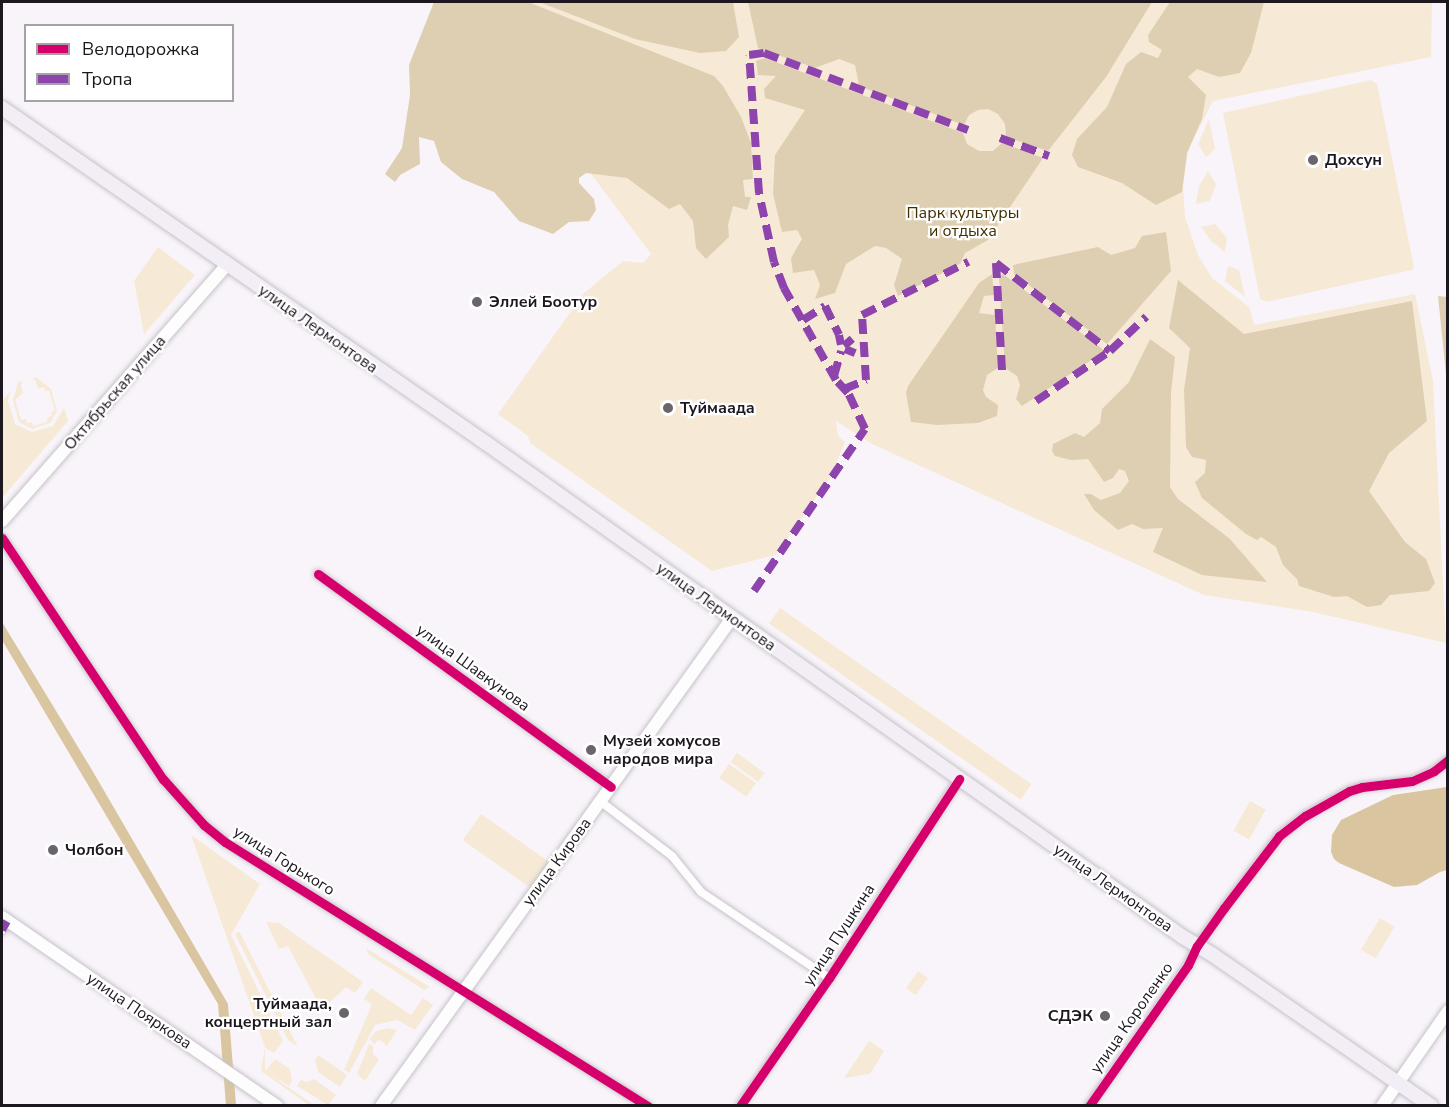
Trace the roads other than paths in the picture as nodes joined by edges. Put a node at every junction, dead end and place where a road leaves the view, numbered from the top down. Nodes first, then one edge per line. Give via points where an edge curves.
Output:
1 (2, 108) edge
2 (227, 265) junction
3 (2, 521) edge
4 (2, 538) edge
5 (318, 574) dead end
6 (732, 618) junction
7 (1448, 760) edge
8 (959, 779) junction
9 (610, 787) junction
10 (600, 801) junction
11 (3, 923) edge
12 (1197, 946) junction
13 (829, 978) junction
14 (464, 990) junction
15 (1448, 1011) edge
16 (1398, 1081) junction
17 (277, 1106) edge
18 (381, 1106) edge
19 (648, 1106) edge
20 (740, 1106) edge
21 (1089, 1106) edge
22 (1382, 1106) edge
23 (1431, 1106) edge

1 - 2 main road, улица Лермонтова
2 - 3 main road, Октябрьская улица
2 - 6 main road, улица Лермонтова
4 - 14 street, улица Горького via 163,779 196,818 225,842
5 - 9 street, улица Шавкунова
6 - 8 main road, улица Лермонтова
6 - 9 main road, улица Кирова
7 - 12 street, улица Короленко via 1413,780 1349,791 1305,816 1279,836
8 - 12 main road, улица Лермонтова
8 - 13 street, улица Пушкина
9 - 10 main road, улица Кирова
10 - 13 street via 672,856 701,891
10 - 14 main road, улица Кирова
11 - 17 main road, улица Пояркова
12 - 16 main road, улица Лермонтова
12 - 21 street, улица Короленко via 1188,965
13 - 20 street, улица Пушкина
14 - 18 main road, улица Кирова
14 - 19 street, улица Горького
15 - 16 main road
16 - 22 main road
16 - 23 main road, улица Лермонтова

